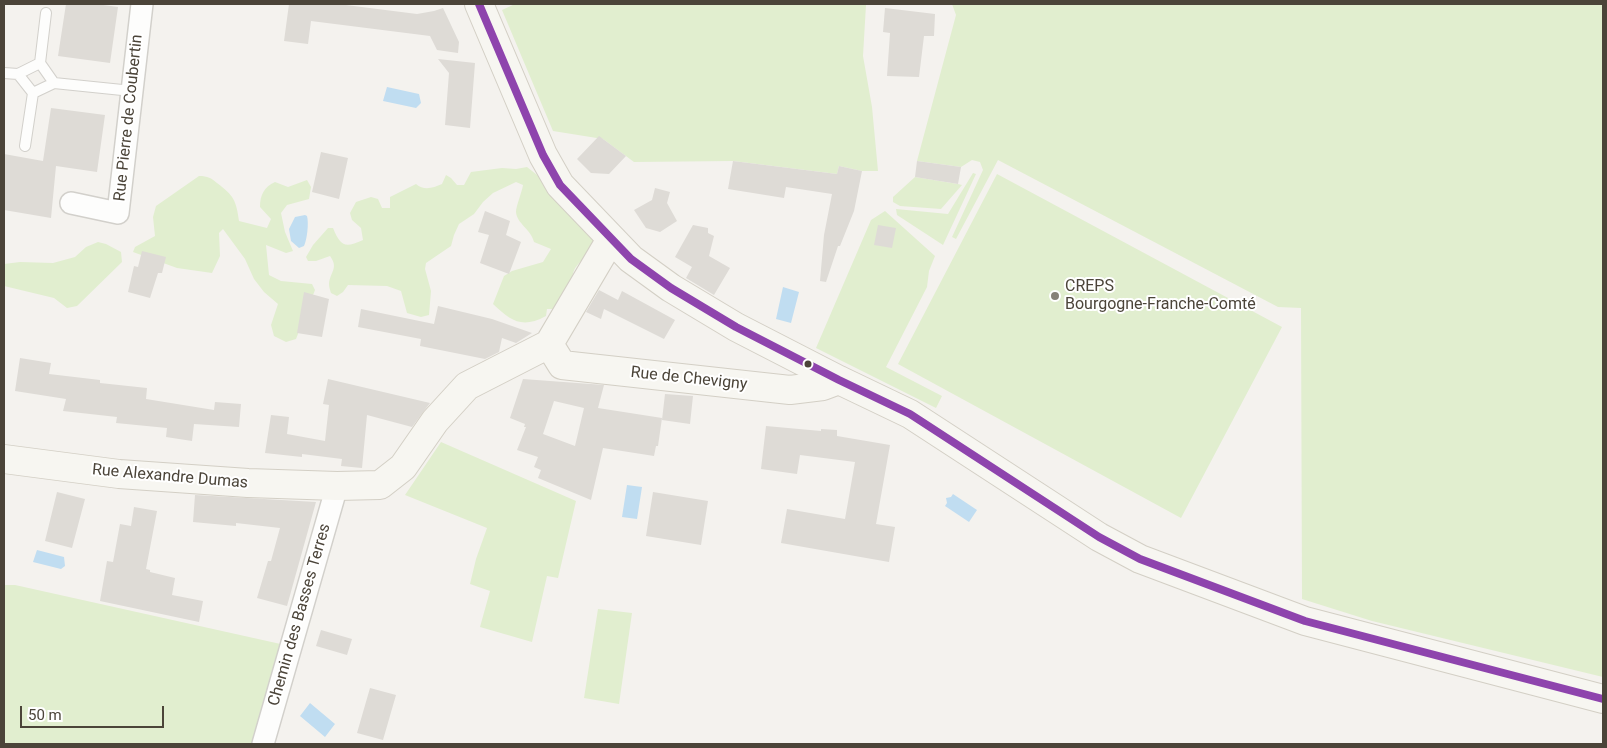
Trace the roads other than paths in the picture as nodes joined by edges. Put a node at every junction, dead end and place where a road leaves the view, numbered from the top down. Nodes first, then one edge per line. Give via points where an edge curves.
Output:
1 (142, 4) edge
2 (479, 4) edge
3 (46, 13) dead end
4 (40, 63) junction
5 (4, 73) edge
6 (18, 74) junction
7 (54, 83) junction
8 (132, 91) junction
9 (33, 93) junction
10 (25, 146) dead end
11 (71, 203) dead end
12 (611, 239) junction
13 (549, 344) junction
14 (839, 380) junction
15 (4, 459) edge
16 (338, 486) junction
17 (1603, 699) edge
18 (263, 744) edge

1 - 8 street, Rue Pierre de Coubertin
2 - 12 main road via 542,155 560,186
3 - 4 lane
4 - 6 lane
4 - 7 lane
5 - 6 lane
6 - 9 lane
7 - 8 lane
7 - 9 lane
8 - 11 street, Rue Pierre de Coubertin via 118,213
9 - 10 lane
12 - 13 main road
12 - 14 main road via 631,259 671,288 736,327
13 - 14 main road, Rue de Chevigny via 562,365 790,390 823,386
13 - 16 main road, Rue Alexandre Dumas via 467,386 435,421 403,466 380,486
14 - 17 main road via 910,414 1099,537 1140,559 1305,622
15 - 16 main road, Rue Alexandre Dumas via 119,474
16 - 18 street, Chemin des Basses Terres

